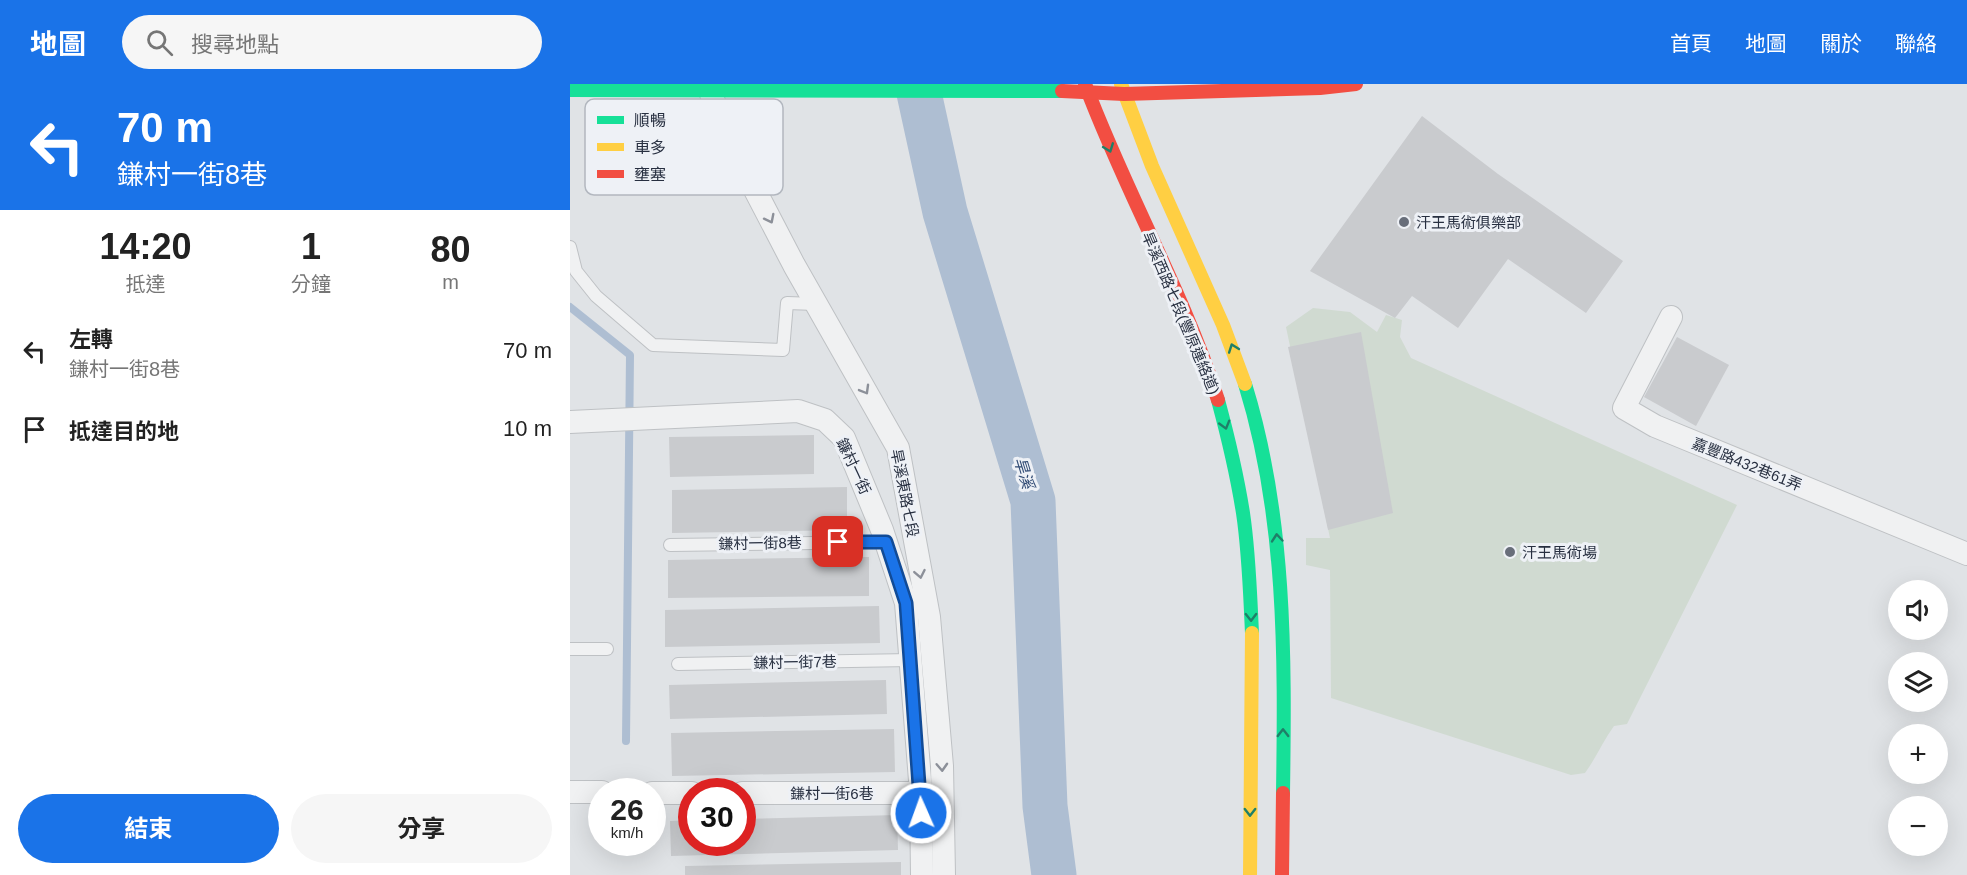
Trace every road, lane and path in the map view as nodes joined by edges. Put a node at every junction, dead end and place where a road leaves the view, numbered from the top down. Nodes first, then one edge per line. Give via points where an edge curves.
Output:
1 (1356, 84) edge
2 (708, 87) edge
3 (1087, 89) edge
4 (1123, 89) edge
5 (570, 90) edge
6 (758, 195) edge
7 (570, 247) edge
8 (816, 304) junction
9 (1671, 317) dead end
10 (570, 422) edge
11 (886, 542) junction
12 (670, 545) dead end
13 (1967, 554) edge
14 (570, 649) edge
15 (607, 649) dead end
16 (911, 660) junction
17 (678, 664) dead end
18 (570, 792) edge
19 (588, 792) edge
20 (756, 793) edge
21 (921, 793) junction
22 (922, 875) edge
23 (944, 875) edge
24 (1250, 875) edge
25 (1282, 875) edge

1 - 4 street via 1288,89
2 - 3 street via 748,91
2 - 5 street
3 - 4 street
3 -> 24 street, 旱溪西路七段(豐原連絡道) via 1115,163 1196,339 1217,397 1237,473 1251,596
25 -> 4 street, 旱溪西路七段(豐原連絡道) via 1282,589 1265,463 1234,351
6 -> 8 street, 旱溪東路七段
7 - 8 lane via 576,271 596,296 653,345 783,350 787,303
8 -> 23 street, 旱溪東路七段 via 898,448 928,617 942,766
9 - 13 street, 嘉豐路432巷61弄 via 1624,408 1655,426
10 - 11 street, 鐮村一街 via 798,411 825,420 844,438
11 - 12 lane, 鎌村一街8巷
11 - 16 street, 鐮村一街 via 906,603
14 - 15 lane
16 - 17 lane, 鎌村一街7巷
16 - 21 street, 鐮村一街
18 - 19 street
20 - 21 street, 鎌村一街6巷
21 - 22 street, 鐮村一街

